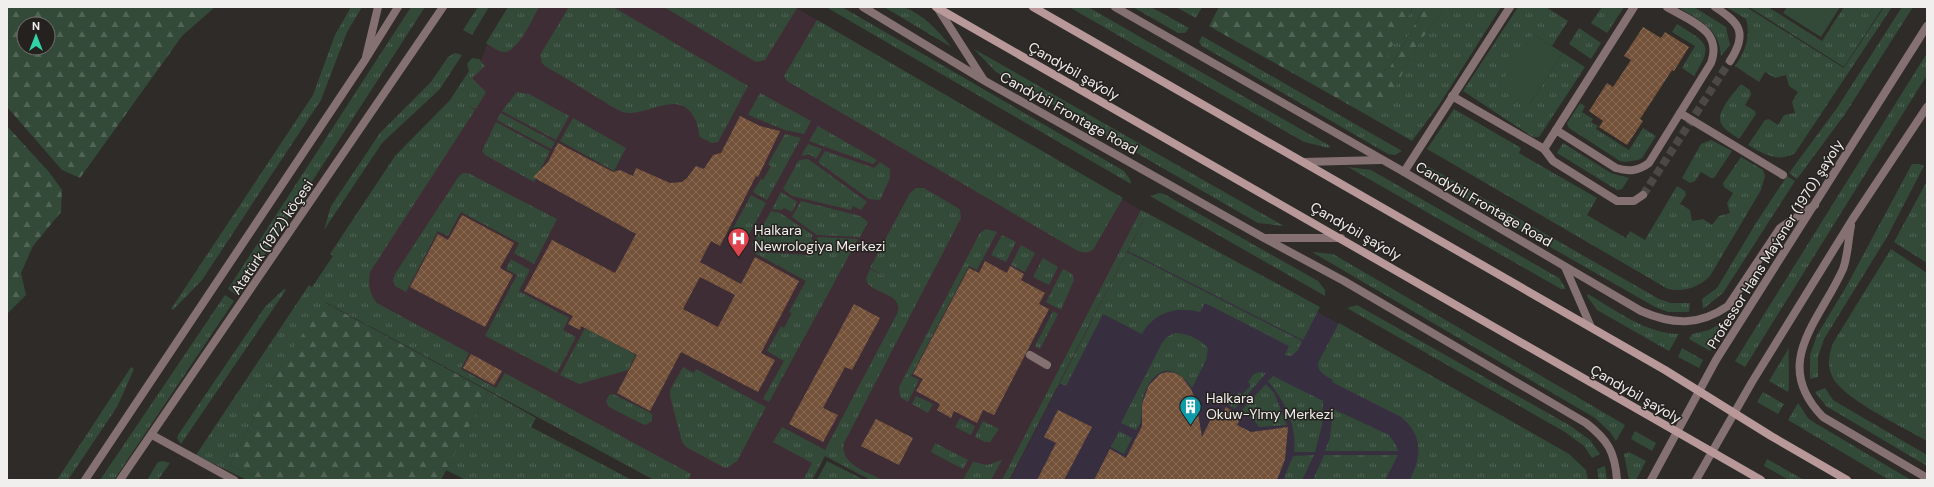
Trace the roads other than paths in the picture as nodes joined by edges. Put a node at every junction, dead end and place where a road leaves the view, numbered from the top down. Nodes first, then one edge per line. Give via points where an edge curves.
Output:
1 (378, 7) edge
2 (398, 7) edge
3 (443, 7) edge
4 (863, 7) edge
5 (937, 7) edge
6 (1033, 7) edge
7 (1116, 7) edge
8 (1510, 7) edge
9 (1634, 7) edge
10 (1667, 7) edge
11 (1715, 7) edge
12 (1042, 10) edge
13 (1927, 26) edge
14 (365, 60) junction
15 (1730, 61) tunnel mouth
16 (985, 81) junction
17 (1452, 96) junction
18 (1927, 107) edge
19 (1680, 113) junction
20 (1556, 130) junction
21 (1544, 149) junction
22 (1382, 160) junction
23 (1304, 162) junction
24 (1404, 172) junction
25 (1783, 175) dead end
26 (1643, 195) tunnel mouth
27 (1815, 205) junction
28 (1852, 220) junction
29 (1264, 238) junction
30 (1342, 238) junction
31 (1565, 267) junction
32 (1591, 327) junction
33 (1030, 355) dead end
34 (1047, 365) dead end
35 (1699, 390) junction
36 (1734, 412) junction
37 (1677, 432) junction
38 (152, 435) junction
39 (1711, 452) junction
40 (1927, 478) edge
41 (85, 480) edge
42 (120, 480) edge
43 (234, 480) edge
44 (1617, 480) edge
45 (1651, 480) edge
46 (1696, 480) edge
47 (1761, 480) edge
48 (1847, 480) edge

1 - 14 street
2 - 14 street, Atatürk (1972) köçesi
3 - 38 street, Atatürk (1972) köçesi
4 - 16 street, Candybil Frontage Road
5 - 16 street
5 - 30 main road, Çandybil şaýoly
6 - 12 main road
7 - 22 street, Candybil Frontage Road
8 - 17 street
9 - 20 street
10 - 19 street via 1705,29 1714,45 1711,63
11 - 15 street via 1733,18 1738,28 1737,51
12 - 23 main road
13 - 27 street, Professor Hans Maýsner (1970) şaýoly
14 - 41 street, Atatürk (1972) köçesi
16 - 29 street, Candybil Frontage Road
17 - 21 street
17 - 24 street
18 - 28 street
19 - 20 street via 1649,163 1635,171 1616,168
19 - 25 street
20 - 21 street
21 - 26 street via 1554,161 1617,201 1634,201
22 - 23 street
22 - 24 street, Candybil Frontage Road
23 - 32 main road
24 - 31 street, Candybil Frontage Road
27 - 31 street, Candybil Frontage Road via 1780,228 1728,306 1702,319 1671,321 1657,318
27 - 35 street, Professor Hans Maýsner (1970) şaýoly
28 - 36 street
28 - 40 street via 1843,268 1806,333 1799,370 1801,383 1813,406 1823,417
29 - 30 street
29 - 44 street, Candybil Frontage Road via 1344,281 1586,423 1608,443 1614,458
30 - 37 main road, Çandybil şaýoly
31 - 32 street
32 - 35 main road
33 - 34 street
35 - 36 main road
35 - 37 street, Professor Hans Maýsner (1970) şaýoly
36 - 39 street
36 - 48 main road
37 - 39 main road, Çandybil şaýoly
37 - 45 street, Professor Hans Maýsner (1970) şaýoly
38 - 42 street, Atatürk (1972) köçesi
38 - 43 street
39 - 46 street
39 - 47 main road, Çandybil şaýoly

